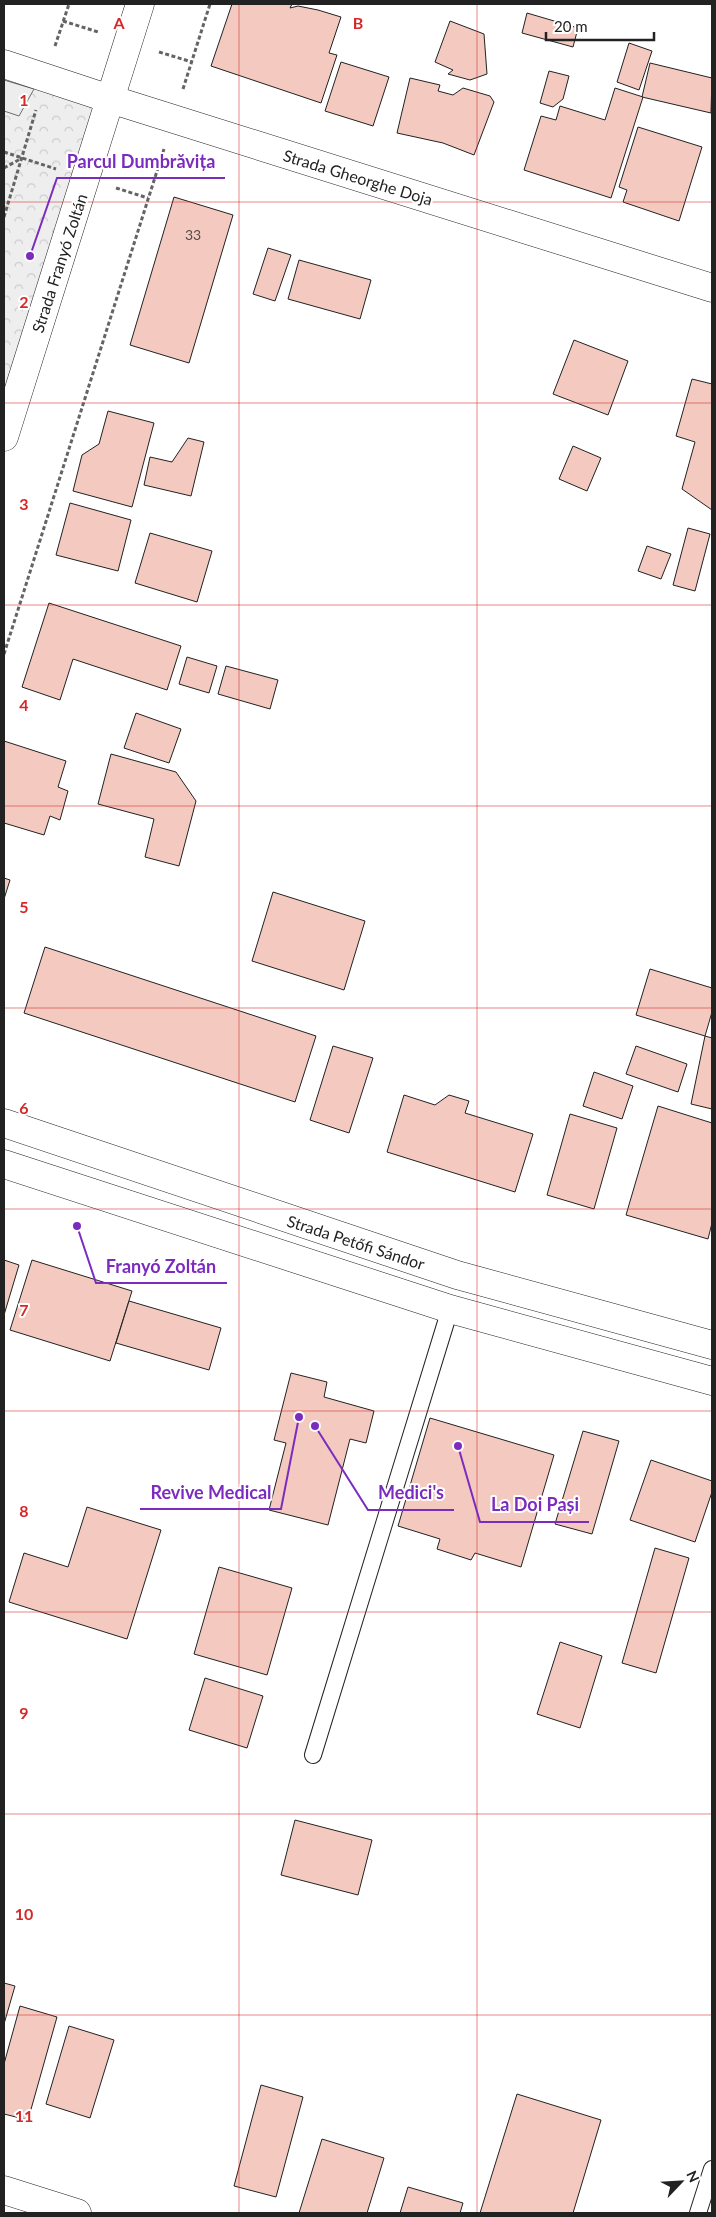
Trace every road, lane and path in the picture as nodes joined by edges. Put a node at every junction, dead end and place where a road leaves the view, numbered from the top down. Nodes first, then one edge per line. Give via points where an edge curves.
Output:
1 (69, 4) edge
2 (140, 4) edge
3 (210, 4) edge
4 (4, 64) edge
5 (45, 78) junction
6 (110, 99) junction
7 (173, 119) junction
8 (4, 152) edge
9 (22, 158) junction
10 (4, 168) edge
11 (4, 217) edge
12 (712, 288) edge
13 (4, 437) edge
14 (4, 654) edge
15 (4, 1124) edge
16 (4, 1164) edge
17 (450, 1309) junction
18 (712, 1345) edge
19 (712, 1381) edge
20 (312, 1755) dead end
21 (712, 2169) edge
22 (4, 2190) edge
23 (77, 2213) edge
24 (698, 2213) edge

1 - 5 path
2 - 6 main road, Strada Franyó Zoltán
3 - 7 path
4 - 5 main road, Strada Gheorghe Doja
5 - 6 main road, Strada Gheorghe Doja
5 - 9 path
6 - 7 main road, Strada Gheorghe Doja
6 - 13 main road, Strada Franyó Zoltán
7 - 12 main road, Strada Gheorghe Doja
7 - 14 path
8 - 9 path
9 - 10 path
9 - 11 path
15 - 18 main road, Strada Petőfi Sándor via 457,1275
16 - 17 main road
17 - 19 main road
17 - 20 lane
21 - 24 lane
22 - 23 main road

